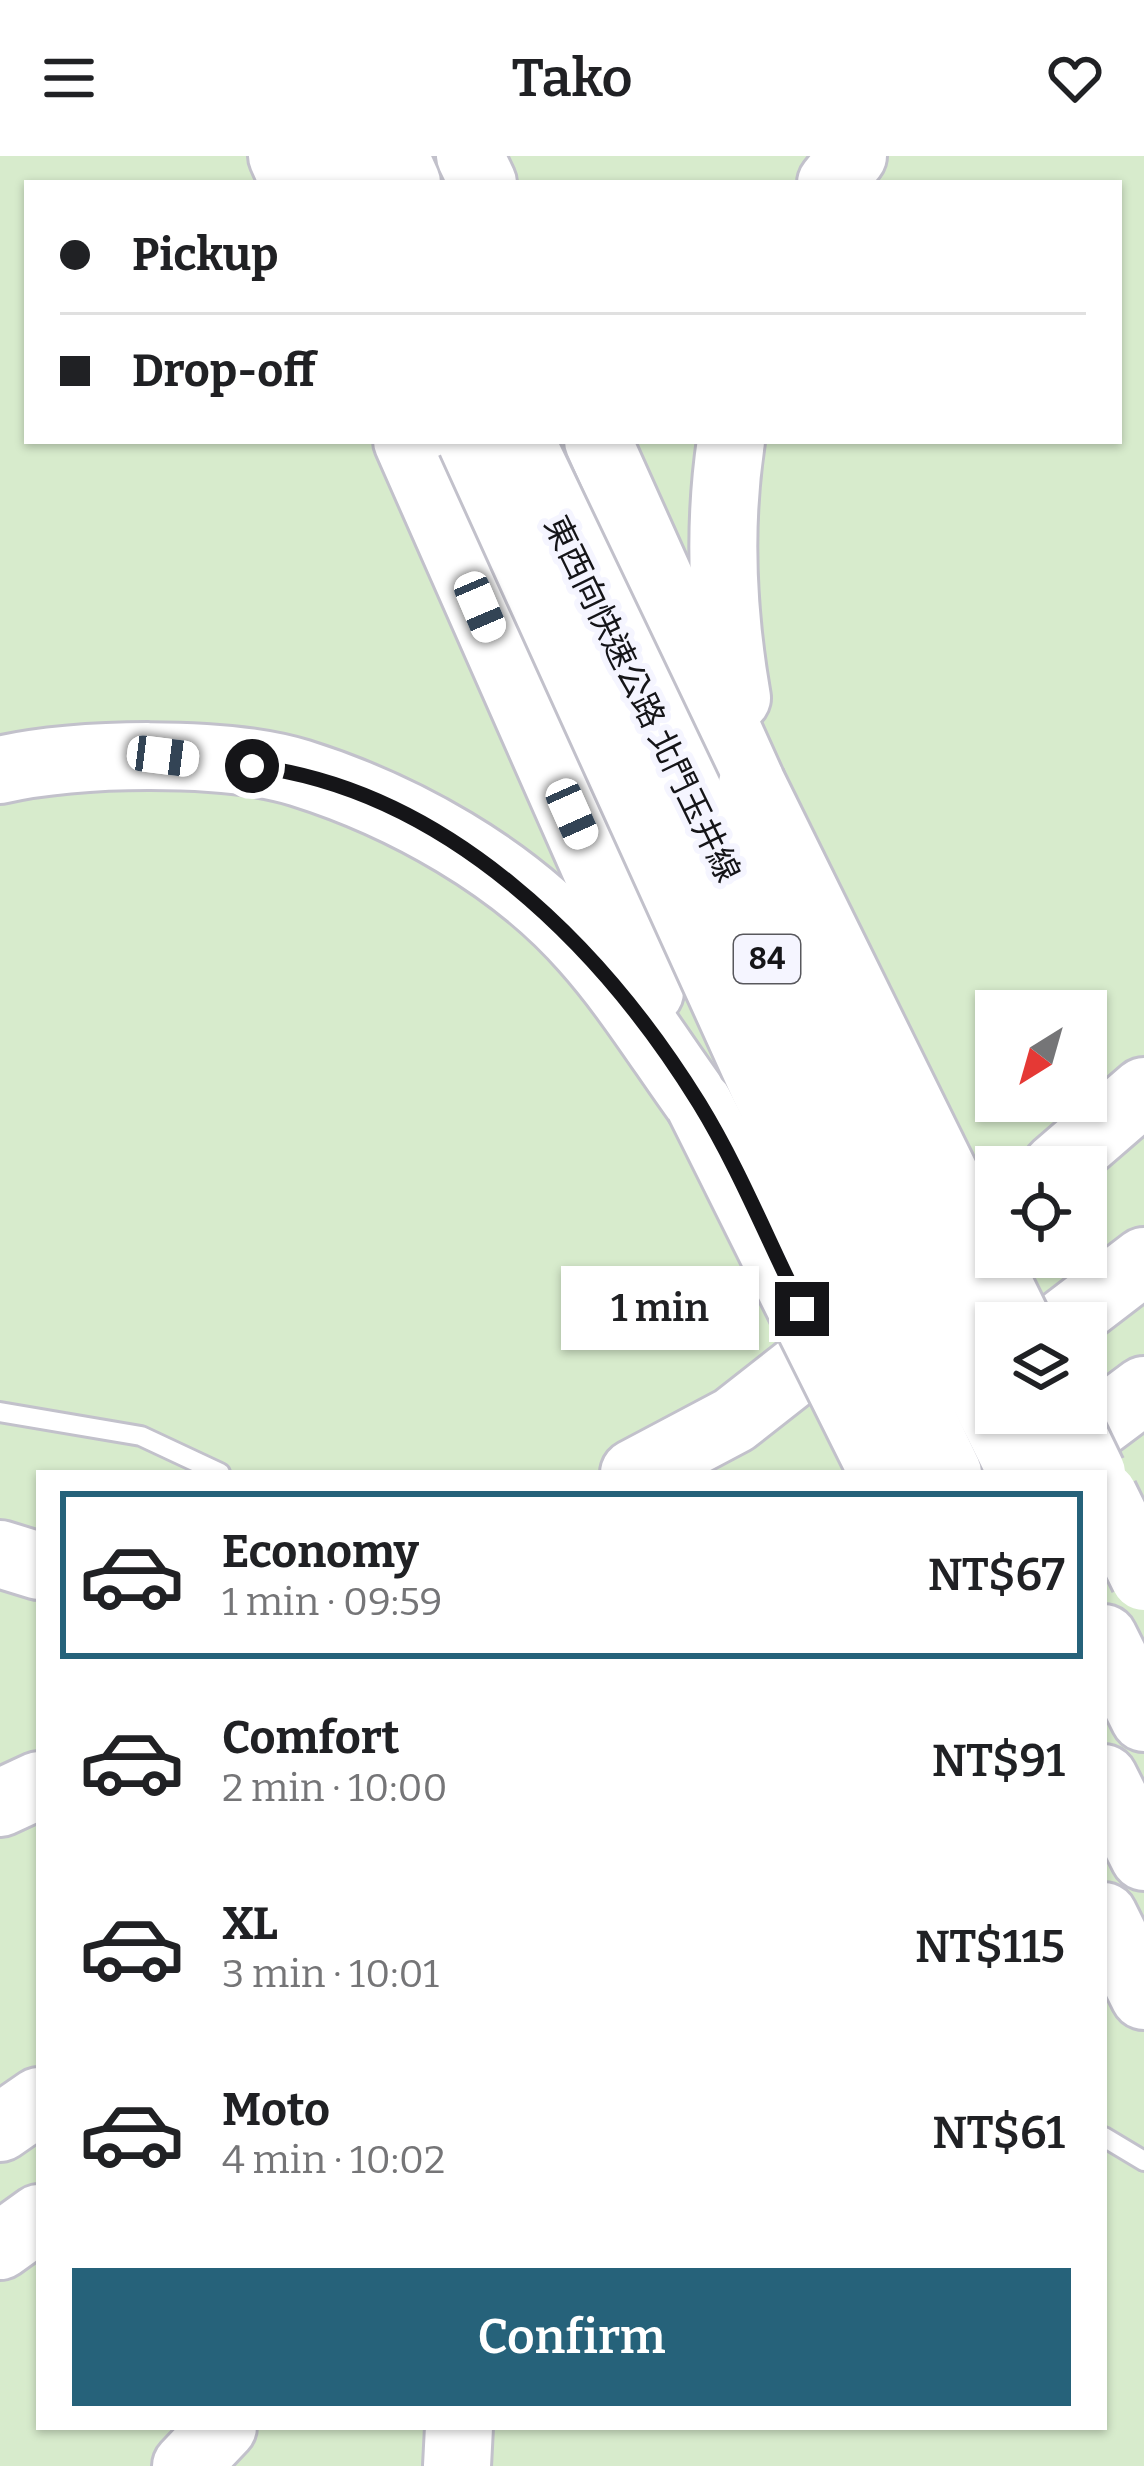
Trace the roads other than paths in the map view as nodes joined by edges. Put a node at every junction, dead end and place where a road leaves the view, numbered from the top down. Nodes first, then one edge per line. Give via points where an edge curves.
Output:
1 (853, 156) edge
2 (834, 180) edge
3 (408, 444) edge
4 (472, 444) edge
5 (522, 444) edge
6 (599, 444) edge
7 (731, 444) edge
8 (0, 770) edge
9 (752, 784) junction
10 (1144, 1091) edge
11 (699, 1104) junction
12 (1080, 1146) edge
13 (975, 1231) edge
14 (1144, 1261) edge
15 (1008, 1302) edge
16 (1090, 1302) edge
17 (975, 1390) edge
18 (1144, 1390) edge
19 (0, 1412) edge
20 (1074, 1434) edge
21 (214, 1470) edge
22 (639, 1470) edge
23 (870, 1470) edge
24 (882, 1470) edge
25 (948, 1470) edge
26 (1021, 1470) edge
27 (1037, 1470) edge
28 (1092, 1470) edge
29 (1107, 1502) edge
30 (0, 1554) edge
31 (36, 1565) edge
32 (1144, 1567) edge
33 (1144, 1577) edge
34 (1107, 1596) edge
35 (1107, 1644) edge
36 (1144, 1718) edge
37 (1107, 1784) edge
38 (36, 1786) edge
39 (0, 1803) edge
40 (1144, 1857) edge
41 (1107, 1922) edge
42 (1144, 1996) edge
43 (36, 2103) edge
44 (0, 2128) edge
45 (1107, 2139) edge
46 (1144, 2161) edge
47 (36, 2220) edge
48 (0, 2246) edge
49 (220, 2430) edge
50 (459, 2430) edge
51 (187, 2466) edge
52 (457, 2466) edge

1 - 2 highway
3 - 11 highway
4 - 25 highway, 東西向快速公路 北門玉井線 / 84, bridge
5 - 26 highway, 東西向快速公路 北門玉井線 / 84, bridge
6 - 9 highway
7 - 9 highway via 723,620
8 - 11 highway via 40,760 163,756 297,772 408,818 510,880 585,948
9 - 15 highway, bridge
10 - 12 highway
11 - 24 highway, bridge
13 - 22 highway via 734,1420
14 - 16 highway
17 - 23 highway
18 - 27 highway
19 - 21 lane via 141,1436
20 - 28 highway, bridge
29 - 33 highway, bridge
30 - 31 highway
32 - 34 highway
35 - 36 highway
37 - 40 highway
38 - 39 highway
41 - 42 highway
43 - 44 highway
45 - 46 lane
47 - 48 highway
49 - 51 highway
50 - 52 highway

